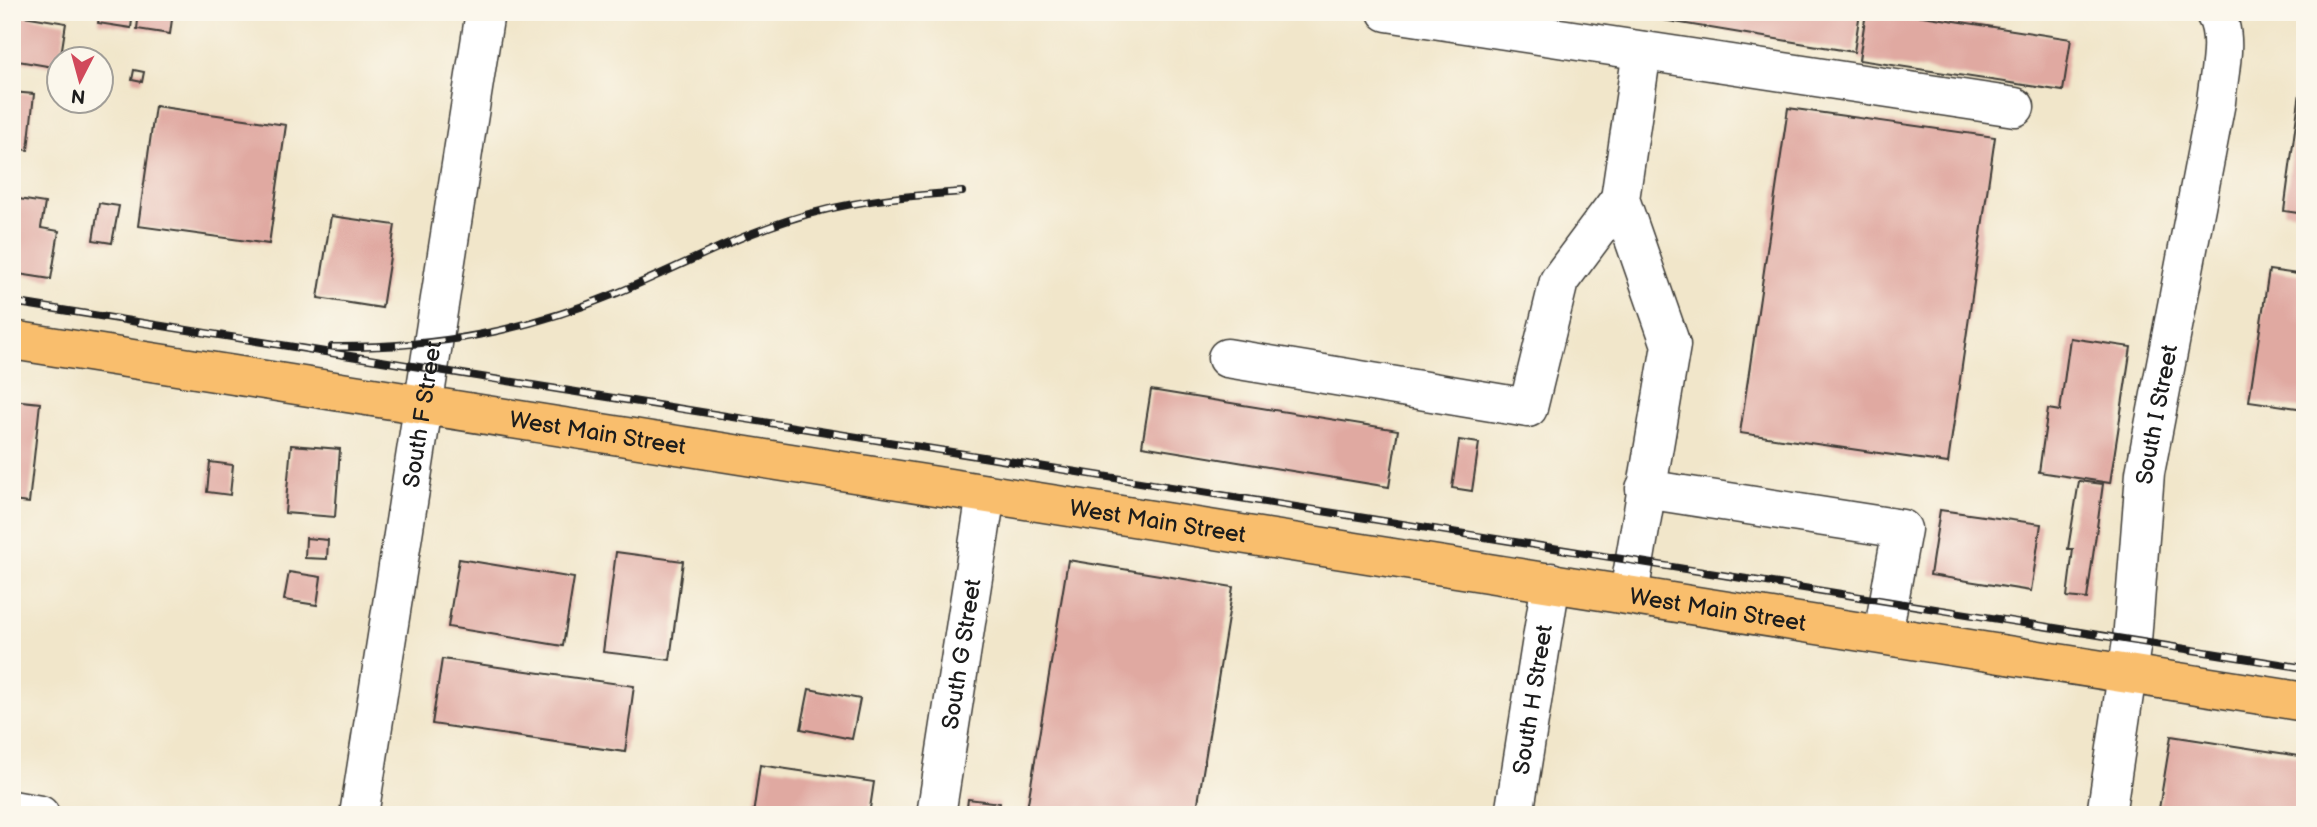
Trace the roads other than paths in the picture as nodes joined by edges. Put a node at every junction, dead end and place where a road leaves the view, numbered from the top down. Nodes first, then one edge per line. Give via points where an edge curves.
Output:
1 (485, 12) edge
2 (1387, 12) edge
3 (2216, 15) edge
4 (1642, 51) junction
5 (2015, 107) dead end
6 (1620, 199) junction
7 (12, 340) edge
8 (1227, 358) dead end
9 (423, 405) junction
10 (1645, 489) junction
11 (986, 494) junction
12 (1551, 582) junction
13 (1629, 594) junction
14 (1883, 634) junction
15 (2127, 672) junction
16 (2305, 702) edge
17 (12, 810) edge
18 (40, 815) edge
19 (359, 815) edge
20 (936, 815) edge
21 (1514, 815) edge
22 (2106, 815) edge

1 - 9 street, South F Street
2 - 4 street
3 - 15 street, South I Street via 2222,46 2216,102 2146,473
4 - 5 street
4 - 6 street
6 - 8 street via 1559,281 1528,408
6 - 10 street via 1671,345
7 - 9 main road, West Main Street
9 - 11 main road, West Main Street
9 - 19 street, South F Street
10 - 13 street
10 - 14 street via 1902,529
11 - 12 main road, West Main Street
11 - 20 street, South G Street
12 - 13 main road, West Main Street
12 - 21 street, South H Street
13 - 14 main road, West Main Street
14 - 15 main road, West Main Street
15 - 16 main road, West Main Street
15 - 22 street, South I Street
17 - 18 street

